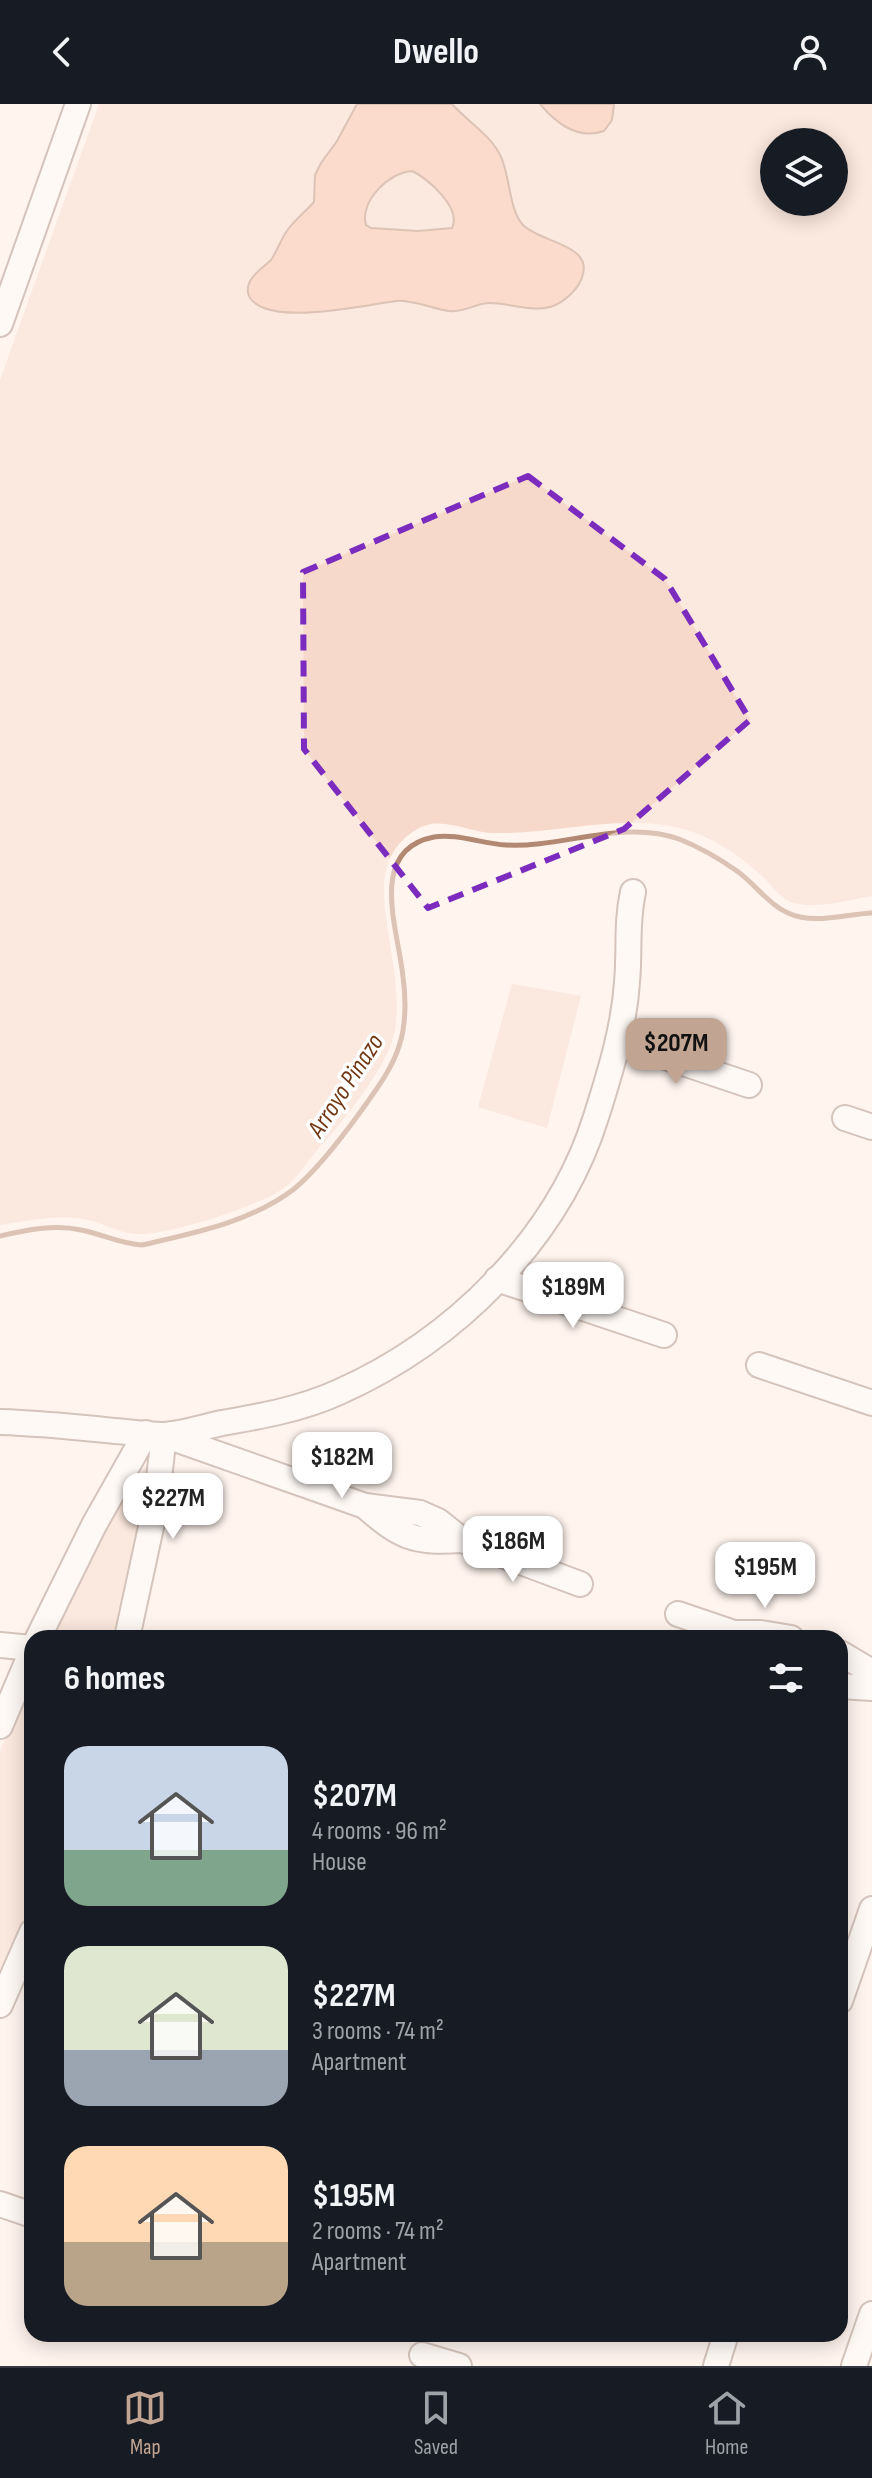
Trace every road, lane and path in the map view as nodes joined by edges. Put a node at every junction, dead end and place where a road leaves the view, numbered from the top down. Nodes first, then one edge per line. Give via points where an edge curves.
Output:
1 (78, 104) edge
2 (0, 324) edge
3 (633, 892) dead end
4 (618, 1041) junction
5 (749, 1085) dead end
6 (845, 1118) dead end
7 (872, 1127) edge
8 (497, 1279) junction
9 (664, 1335) dead end
10 (759, 1365) dead end
11 (872, 1403) edge
12 (0, 1422) edge
13 (155, 1434) junction
14 (580, 1584) dead end
15 (678, 1614) dead end
16 (42, 1630) edge
17 (129, 1630) edge
18 (721, 1630) edge
19 (0, 1645) edge
20 (24, 1649) edge
21 (848, 1658) edge
22 (24, 1669) edge
23 (872, 1672) edge
24 (848, 1686) edge
25 (872, 1688) edge
26 (0, 1726) edge
27 (872, 1909) edge
28 (849, 1948) edge
29 (24, 1953) edge
30 (0, 2005) edge
31 (0, 2204) edge
32 (24, 2212) edge
33 (872, 2314) edge
34 (724, 2342) edge
35 (422, 2355) dead end
36 (459, 2366) edge
37 (716, 2366) edge
38 (854, 2366) edge

1 - 2 street
3 - 4 street
4 - 5 street
4 - 8 street via 595,1120 566,1188
6 - 7 street
8 - 9 street
8 - 13 street via 431,1337 338,1392 273,1414
10 - 11 street
12 - 13 street
13 - 14 street via 365,1506 420,1513 462,1540
13 - 16 street via 94,1525
13 - 17 street via 156,1504
15 - 18 street
19 - 20 street
21 - 23 street
22 - 26 street
24 - 25 street
27 - 28 street
29 - 30 street
31 - 32 street
33 - 38 street
34 - 37 street
35 - 36 street

